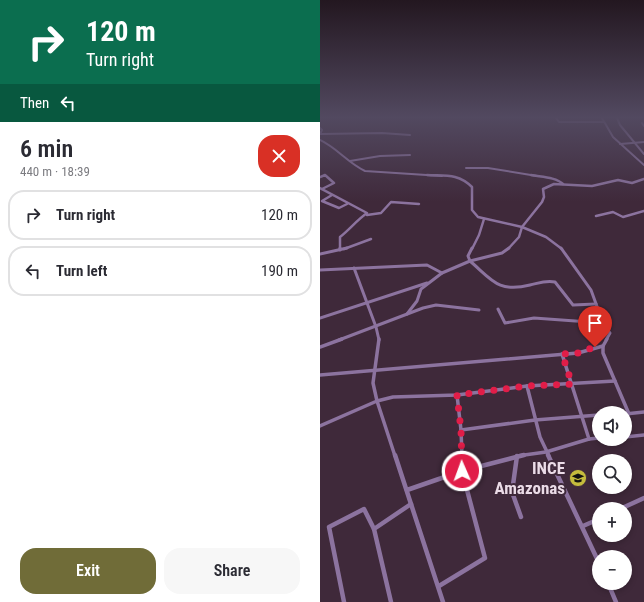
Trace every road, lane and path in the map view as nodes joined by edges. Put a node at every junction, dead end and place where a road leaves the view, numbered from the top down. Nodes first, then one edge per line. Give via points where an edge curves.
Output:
1 (332, 146) edge
2 (622, 146) edge
3 (638, 146) edge
4 (644, 154) edge
5 (410, 155) dead end
6 (350, 161) junction
7 (644, 165) edge
8 (466, 168) dead end
9 (320, 177) edge
10 (644, 179) edge
11 (563, 184) junction
12 (321, 188) edge
13 (332, 195) junction
14 (347, 204) junction
15 (419, 204) dead end
16 (644, 211) edge
17 (367, 215) junction
18 (596, 216) dead end
19 (484, 219) junction
20 (522, 227) junction
21 (371, 239) dead end
22 (340, 250) junction
23 (320, 254) edge
24 (470, 261) junction
25 (354, 268) junction
26 (320, 270) edge
27 (442, 273) junction
28 (429, 282) junction
29 (366, 303) junction
30 (596, 304) junction
31 (498, 309) dead end
32 (479, 310) dead end
33 (407, 314) junction
34 (320, 318) edge
35 (603, 323) junction
36 (376, 327) junction
37 (603, 346) junction
38 (320, 347) edge
39 (562, 354) junction
40 (374, 371) junction
41 (320, 375) edge
42 (615, 381) junction
43 (572, 384) junction
44 (527, 386) junction
45 (457, 395) junction
46 (377, 401) junction
47 (624, 406) edge
48 (644, 412) edge
49 (632, 413) edge
50 (592, 415) edge
51 (582, 416) junction
52 (535, 420) junction
53 (320, 426) edge
54 (461, 430) junction
55 (644, 435) edge
56 (632, 436) edge
57 (589, 439) junction
58 (592, 439) edge
59 (546, 452) junction
60 (517, 456) junction
61 (462, 471) junction
62 (407, 490) junction
63 (644, 498) edge
64 (412, 504) junction
65 (632, 504) edge
66 (521, 517) dead end
67 (592, 522) edge
68 (583, 526) junction
69 (374, 529) junction
70 (593, 550) edge
71 (439, 586) junction
72 (611, 590) edge
73 (344, 602) edge
74 (391, 602) edge
75 (443, 602) edge
76 (616, 602) edge

1 - 6 street
2 - 7 street
3 - 4 street
5 - 6 street
6 - 19 street via 359,168 371,172 459,177 466,180 472,187 472,210
8 - 11 street via 488,168 544,177
9 - 12 street via 325,175 334,183
10 - 11 street via 632,184 615,181 592,186
11 - 20 street via 554,184 543,189 542,202
12 - 13 street
13 - 14 street
13 - 14 street via 322,201 339,208
14 - 17 street via 366,212
15 - 17 street via 391,202 381,213
16 - 18 street via 623,217 617,211
17 - 22 street via 356,221 352,228 340,237
19 - 20 street
19 - 24 street via 480,234 468,256
20 - 24 street via 519,237 502,253
20 - 30 street via 560,246 591,290
21 - 22 street
22 - 23 street
24 - 27 street
24 - 30 street via 497,285 531,285 551,281 555,282 574,305
25 - 26 street
25 - 27 street via 428,265
25 - 29 street
27 - 28 street
28 - 29 street
28 - 33 street via 421,289 417,301
29 - 34 street
29 - 36 street
30 - 35 street
31 - 35 street via 505,323 534,318
32 - 33 street via 436,305
33 - 36 street
35 - 37 street via 610,333
36 - 38 street
36 - 40 street via 379,338
37 - 39 street via 578,353
37 - 42 street via 603,353
39 - 40 street
39 - 43 street
40 - 41 street
40 - 46 street via 373,383
42 - 43 street
42 - 47 street
43 - 44 street
43 - 51 street
44 - 45 street
44 - 52 street
45 - 46 street via 392,397
45 - 54 street
46 - 53 street
46 - 62 street
48 - 49 street
50 - 51 street
51 - 52 street
51 - 57 street
52 - 54 street
52 - 59 street
54 - 61 street
55 - 56 street
57 - 58 street
57 - 59 street
59 - 60 street
59 - 68 street
60 - 61 street
60 - 66 street via 512,492
61 - 62 street
61 - 71 street via 485,558
62 - 64 street
63 - 65 street
64 - 69 street
64 - 71 street
67 - 68 street
68 - 70 street
69 - 73 street via 364,508 329,527
69 - 74 street
71 - 75 street
72 - 76 street

